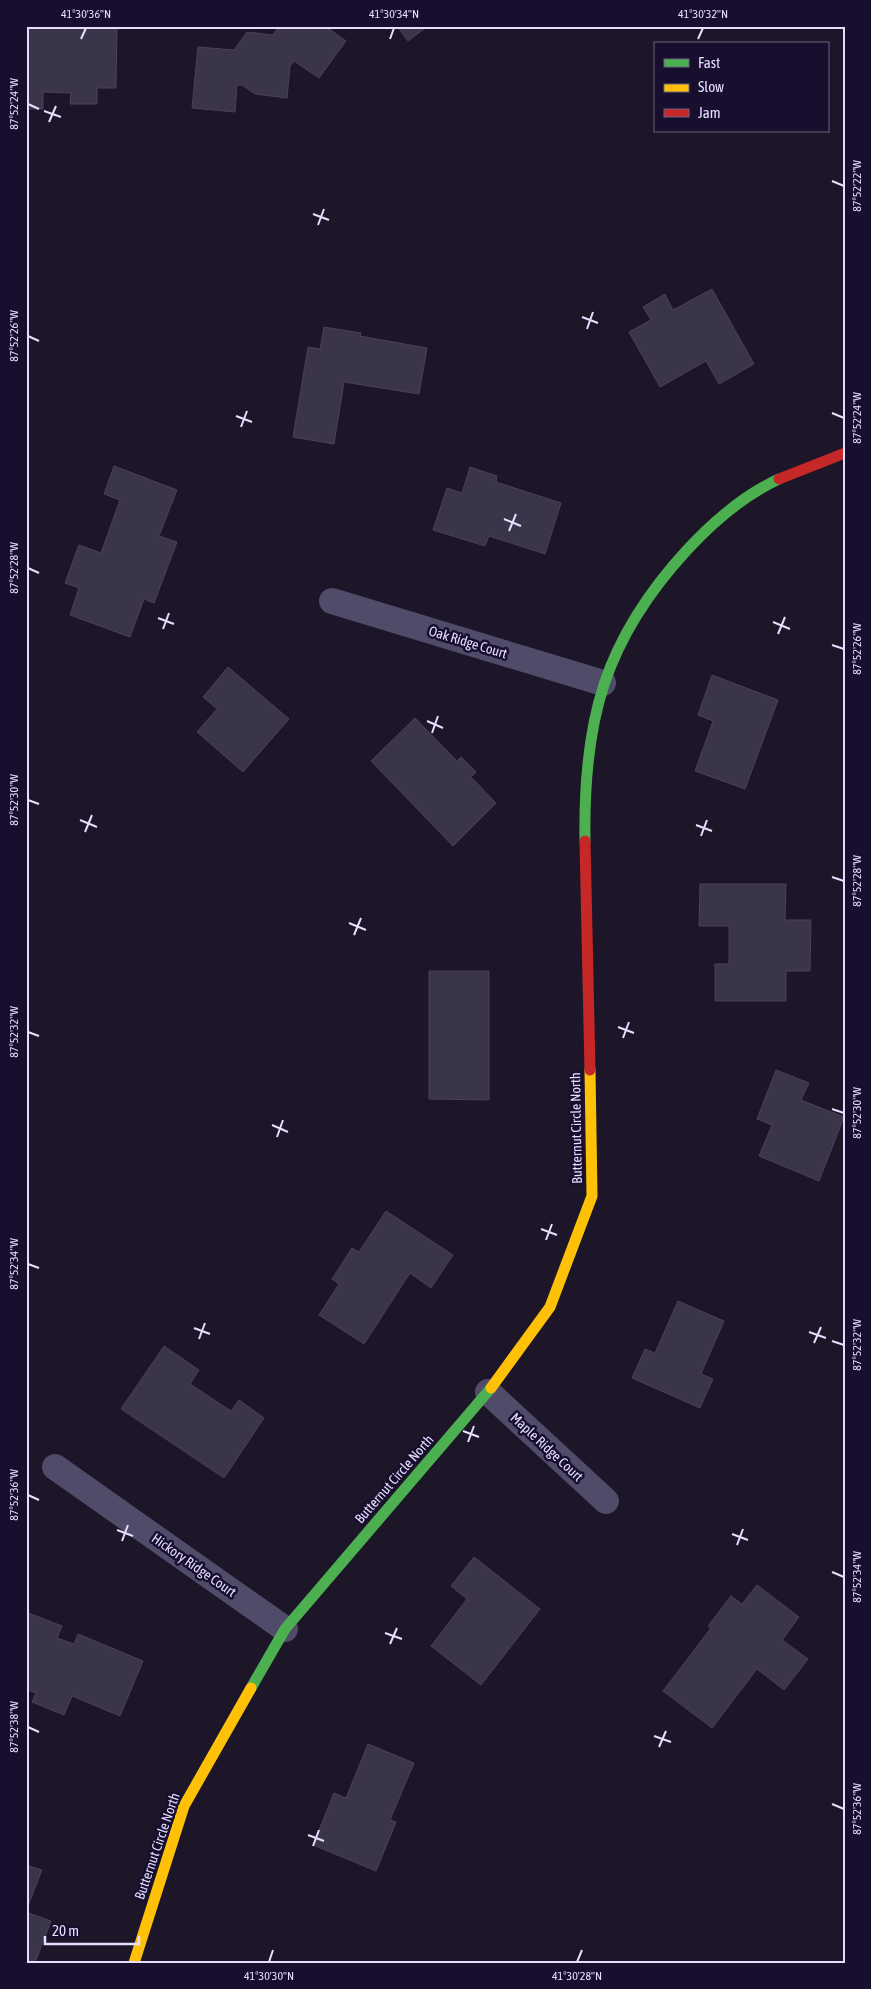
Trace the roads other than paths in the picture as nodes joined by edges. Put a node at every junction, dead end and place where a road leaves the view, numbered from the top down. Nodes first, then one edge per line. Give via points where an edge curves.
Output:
1 (845, 454) edge
2 (332, 601) dead end
3 (603, 683) junction
4 (488, 1392) junction
5 (54, 1467) dead end
6 (606, 1501) dead end
7 (285, 1629) junction
8 (134, 1963) edge

1 - 3 street, Butternut Circle North via 760,488 709,528 673,564 640,606 617,648
2 - 3 street, Oak Ridge Court
3 - 4 street, Butternut Circle North via 593,722 587,767 585,820 592,1196 550,1307
4 - 6 street, Maple Ridge Court
4 - 7 street, Butternut Circle North
5 - 7 street, Hickory Ridge Court
7 - 8 street, Butternut Circle North via 184,1806

